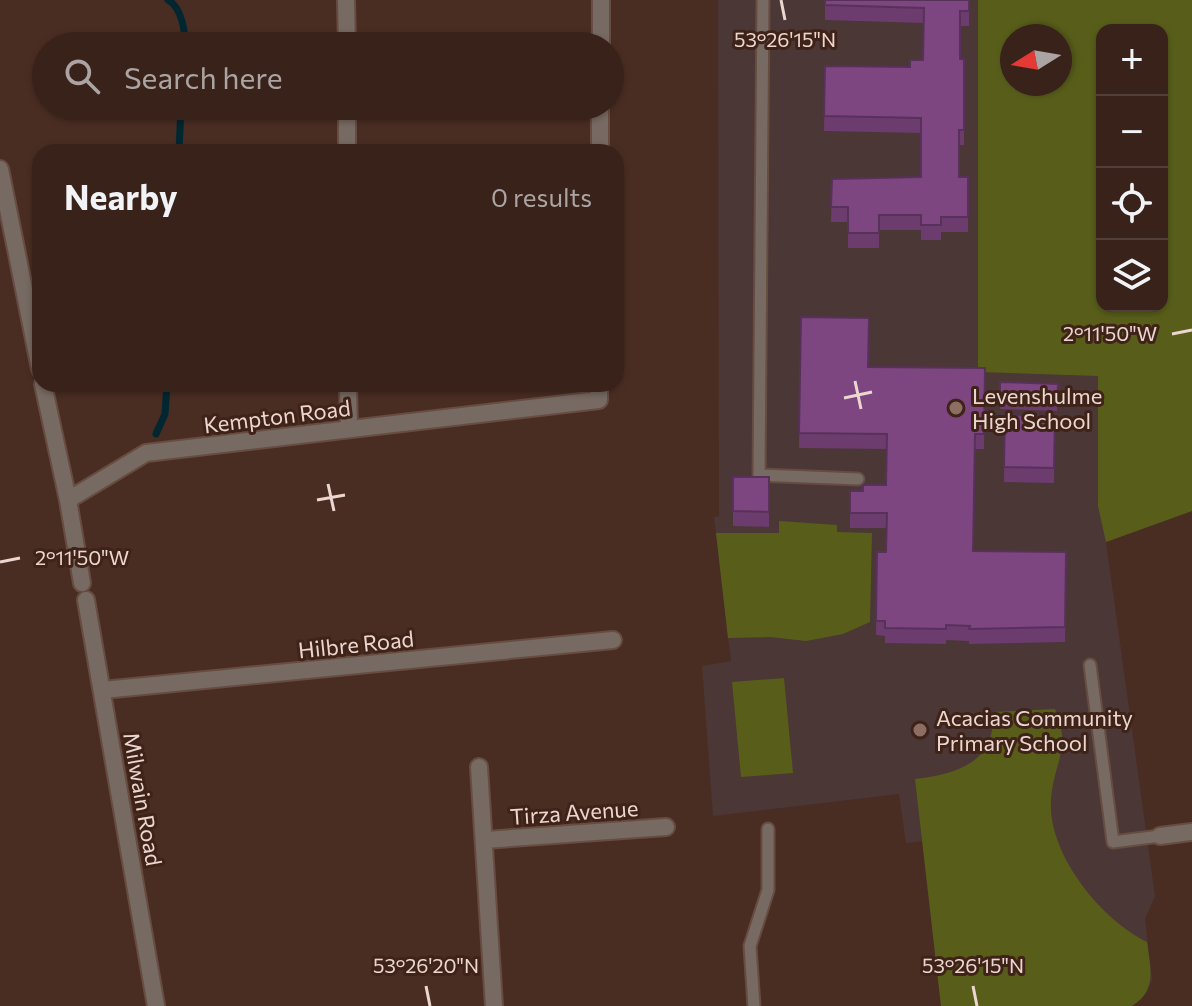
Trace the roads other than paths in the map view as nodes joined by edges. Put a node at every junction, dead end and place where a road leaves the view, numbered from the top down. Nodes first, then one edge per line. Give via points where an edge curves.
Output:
1 (346, 0) edge
2 (601, 0) edge
3 (763, 0) edge
4 (347, 32) edge
5 (601, 32) edge
6 (347, 120) edge
7 (600, 120) edge
8 (347, 144) edge
9 (600, 144) edge
10 (0, 169) edge
11 (32, 329) edge
12 (45, 392) edge
13 (348, 392) edge
14 (599, 392) edge
15 (349, 429) junction
16 (858, 479) dead end
17 (68, 500) junction
18 (82, 583) dead end
19 (86, 600) dead end
20 (613, 640) dead end
21 (1090, 665) dead end
22 (103, 690) junction
23 (479, 767) dead end
24 (666, 827) dead end
25 (768, 829) dead end
26 (1192, 832) edge
27 (1160, 836) joint
28 (485, 840) junction
29 (156, 1006) edge
30 (494, 1006) edge
31 (754, 1006) edge

1 - 4 street
2 - 5 street
3 - 16 lane via 759,475
6 - 8 street
7 - 9 street
10 - 11 street
12 - 17 street
13 - 15 street
14 - 15 street, Kempton Road
15 - 17 street, Kempton Road via 146,453
17 - 18 street
19 - 22 street, Milwain Road
20 - 22 street, Hilbre Road
21 - 27 lane via 1113,842
22 - 29 street, Milwain Road
23 - 28 street
24 - 28 street, Tirza Avenue
25 - 31 lane via 768,890 750,946
26 - 27 street
28 - 30 street

